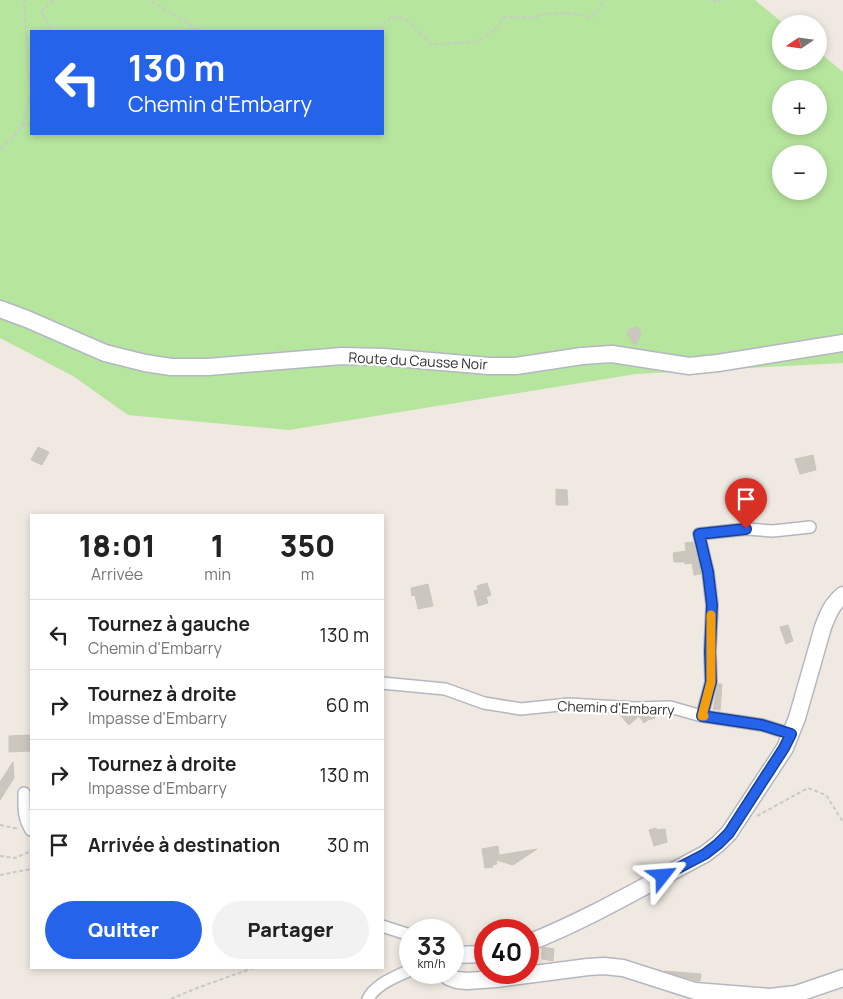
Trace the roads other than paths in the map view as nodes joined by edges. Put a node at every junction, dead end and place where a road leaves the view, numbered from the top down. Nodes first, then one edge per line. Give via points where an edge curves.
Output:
1 (0, 309) edge
2 (843, 343) edge
3 (810, 527) dead end
4 (843, 595) edge
5 (384, 682) edge
6 (702, 716) junction
7 (791, 734) junction
8 (24, 793) dead end
9 (27, 830) edge
10 (384, 927) edge
11 (399, 931) edge
12 (539, 939) edge
13 (399, 976) edge
14 (843, 978) edge
15 (464, 981) edge
16 (368, 999) edge

1 - 2 street, Route du Causse Noir via 105,353 171,367 342,356 516,366 612,354 689,366
3 - 6 street via 699,534 712,605 711,682
4 - 7 street via 828,612
5 - 6 street, Chemin d'Embarry via 445,689 484,703 521,709 569,704 670,707
6 - 7 street, Chemin d'Embarry via 762,725
7 - 12 street via 729,833 718,844 581,920
8 - 9 street
10 - 11 street
13 - 16 street via 378,987
14 - 15 street via 796,994 770,997 695,991 623,968 604,966

